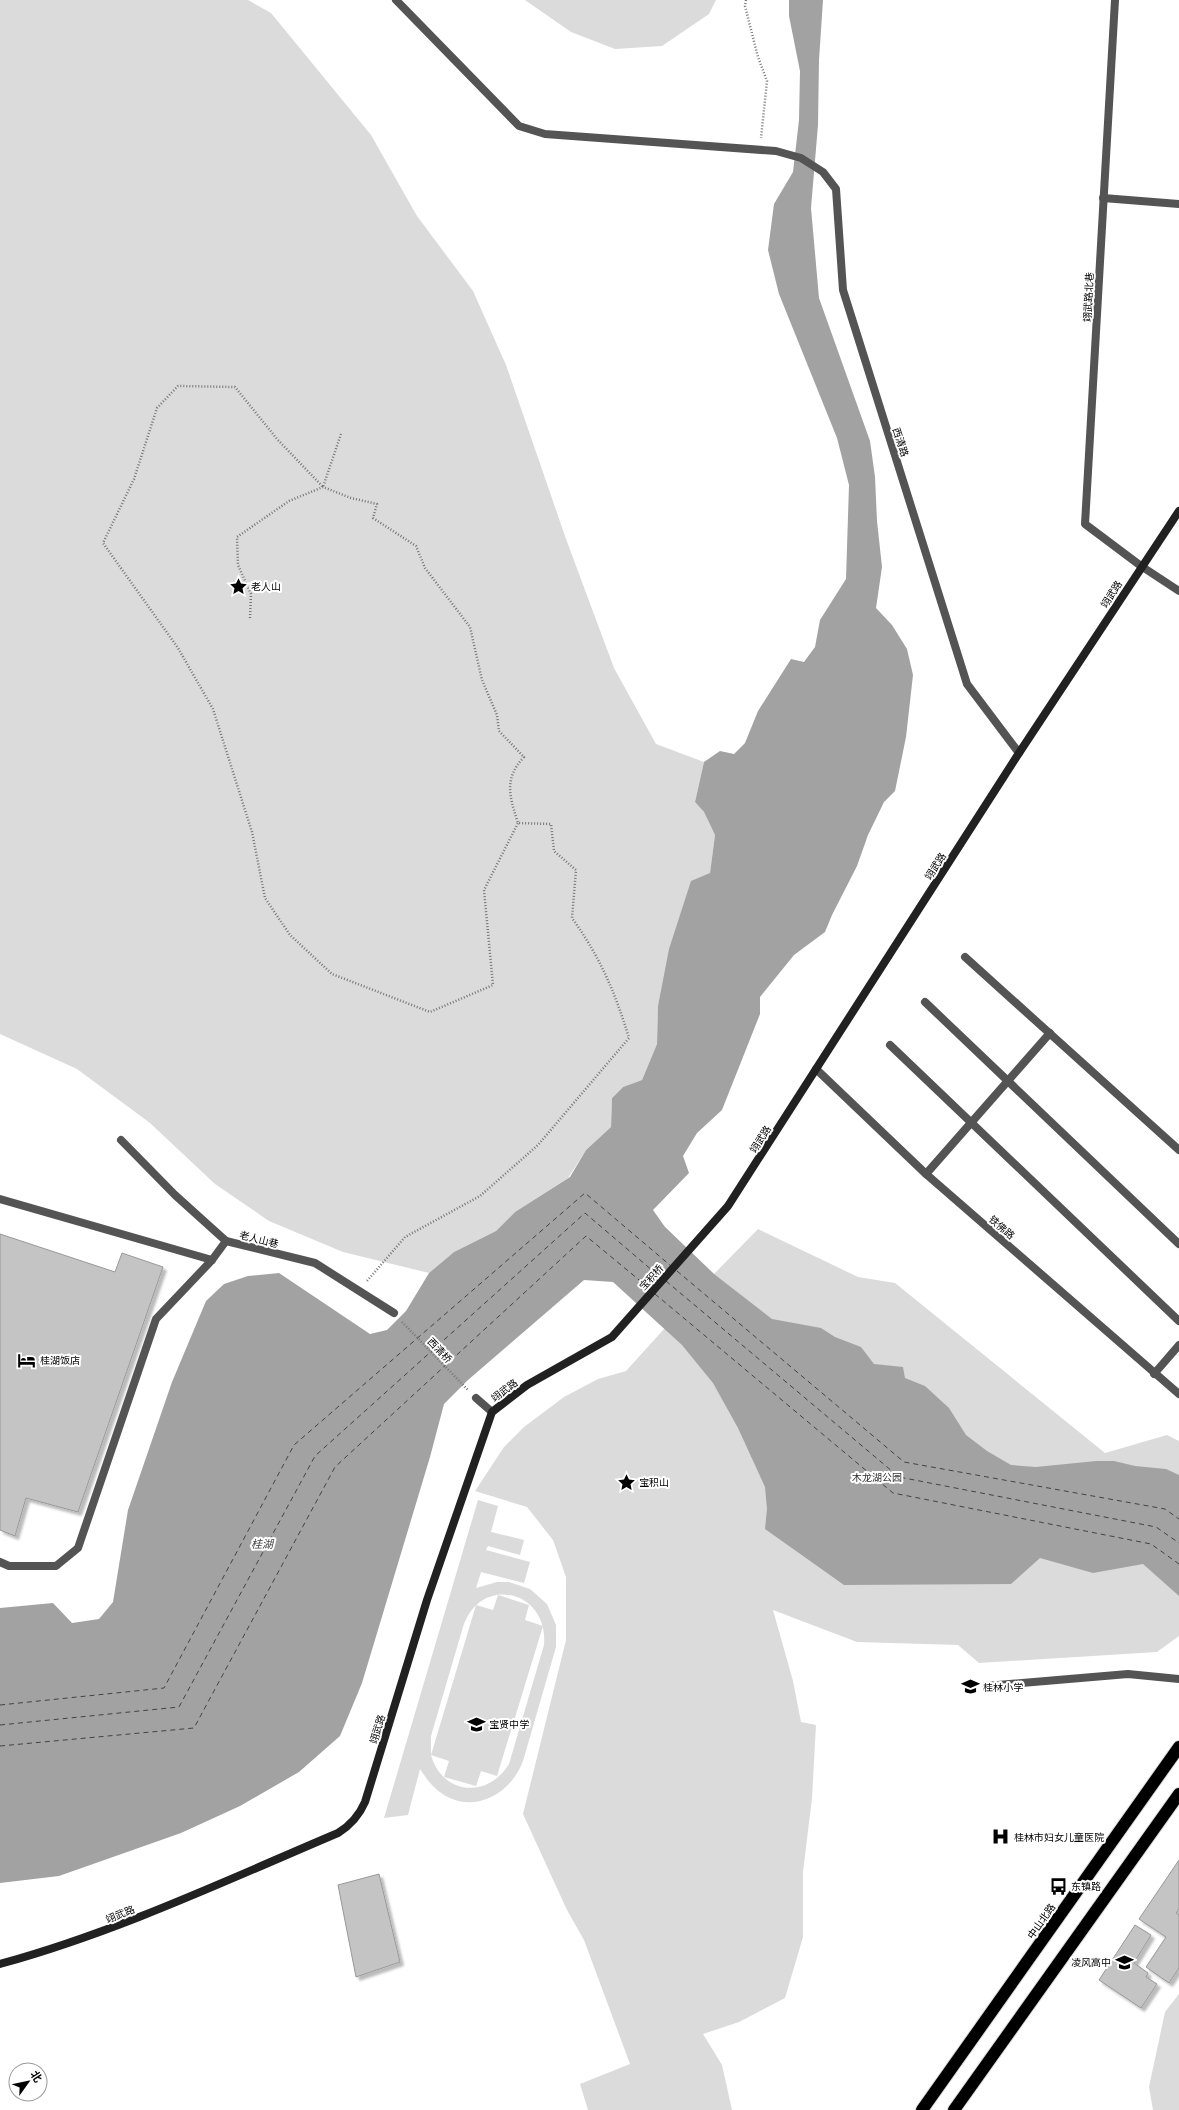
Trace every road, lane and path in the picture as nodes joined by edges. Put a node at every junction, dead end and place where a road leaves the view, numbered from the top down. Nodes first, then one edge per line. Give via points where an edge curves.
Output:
1 (396, 0) edge
2 (746, 0) edge
3 (1115, 0) edge
4 (760, 149) junction
5 (1103, 198) junction
6 (1179, 204) edge
7 (340, 434) dead end
8 (323, 487) junction
9 (1179, 511) edge
10 (1141, 566) junction
11 (1179, 591) edge
12 (250, 618) dead end
13 (1019, 753) junction
14 (518, 823) junction
15 (965, 957) dead end
16 (925, 1002) dead end
17 (1050, 1033) junction
18 (890, 1045) dead end
19 (816, 1069) junction
20 (1007, 1081) junction
21 (971, 1122) junction
22 (121, 1140) dead end
23 (1179, 1150) edge
24 (926, 1174) junction
25 (0, 1199) edge
26 (706, 1231) joint
27 (226, 1241) junction
28 (1179, 1244) edge
29 (212, 1260) junction
30 (359, 1291) junction
31 (394, 1313) joint
32 (1179, 1322) edge
33 (612, 1337) joint
34 (1179, 1345) edge
35 (1154, 1374) junction
36 (1179, 1394) edge
37 (476, 1398) joint
38 (492, 1412) junction
39 (0, 1562) edge
40 (1179, 1679) edge
41 (986, 1686) dead end
42 (1179, 1747) edge
43 (1179, 1794) edge
44 (0, 1964) edge
45 (922, 2110) edge
46 (954, 2110) edge

1 - 4 street, 西清路 via 519,126 545,134
2 - 4 path via 745,6 758,57 768,81
3 - 5 street, 翊武路北巷
4 - 13 street, 西清路 via 801,158 823,172 836,190 843,290 967,684
5 - 6 street
5 - 10 street, 翊武路北巷 via 1085,524
7 - 8 path
8 - 12 path via 289,501 237,537 238,565 251,594
8 - 14 path via 351,498 378,504 373,518 416,546 425,568 470,627 482,680 496,715 499,731 524,756 516,765 509,791
8 - 14 path via 277,439 235,387 178,386 157,408 134,479 103,543 178,648 212,709 252,832 265,898 290,935 332,974 430,1012 493,985 484,890
9 - 10 main road, 翊武路
10 - 11 street
10 - 13 main road, 翊武路
13 - 19 main road, 翊武路
14 - 30 path via 551,824 554,852 576,870 572,918 590,942 617,998 629,1038 538,1145 480,1196 405,1237
15 - 17 street
16 - 20 street
17 - 20 street
17 - 23 street
18 - 21 street
19 - 24 street, 铁佛路
19 - 26 main road, 翊武路 via 728,1206
20 - 21 street
20 - 28 street
21 - 24 street
21 - 32 street
22 - 27 street, 老人山巷
24 - 35 street, 铁佛路
25 - 29 street
26 - 33 main road, 宝积桥
27 - 29 street
27 - 30 street, 老人山巷 via 315,1263
29 - 39 street via 156,1320 78,1548 56,1566 9,1566
30 - 31 street, 老人山巷
31 - 37 path, 西清桥
33 - 38 main road, 翊武路 via 527,1385
34 - 35 street
35 - 36 street, 铁佛路
37 - 38 street
38 - 44 main road, 翊武路 via 427,1600 360,1814 350,1825 331,1836 114,1927
40 - 41 street via 1128,1674
42 - 45 highway, 中山北路
43 - 46 highway

